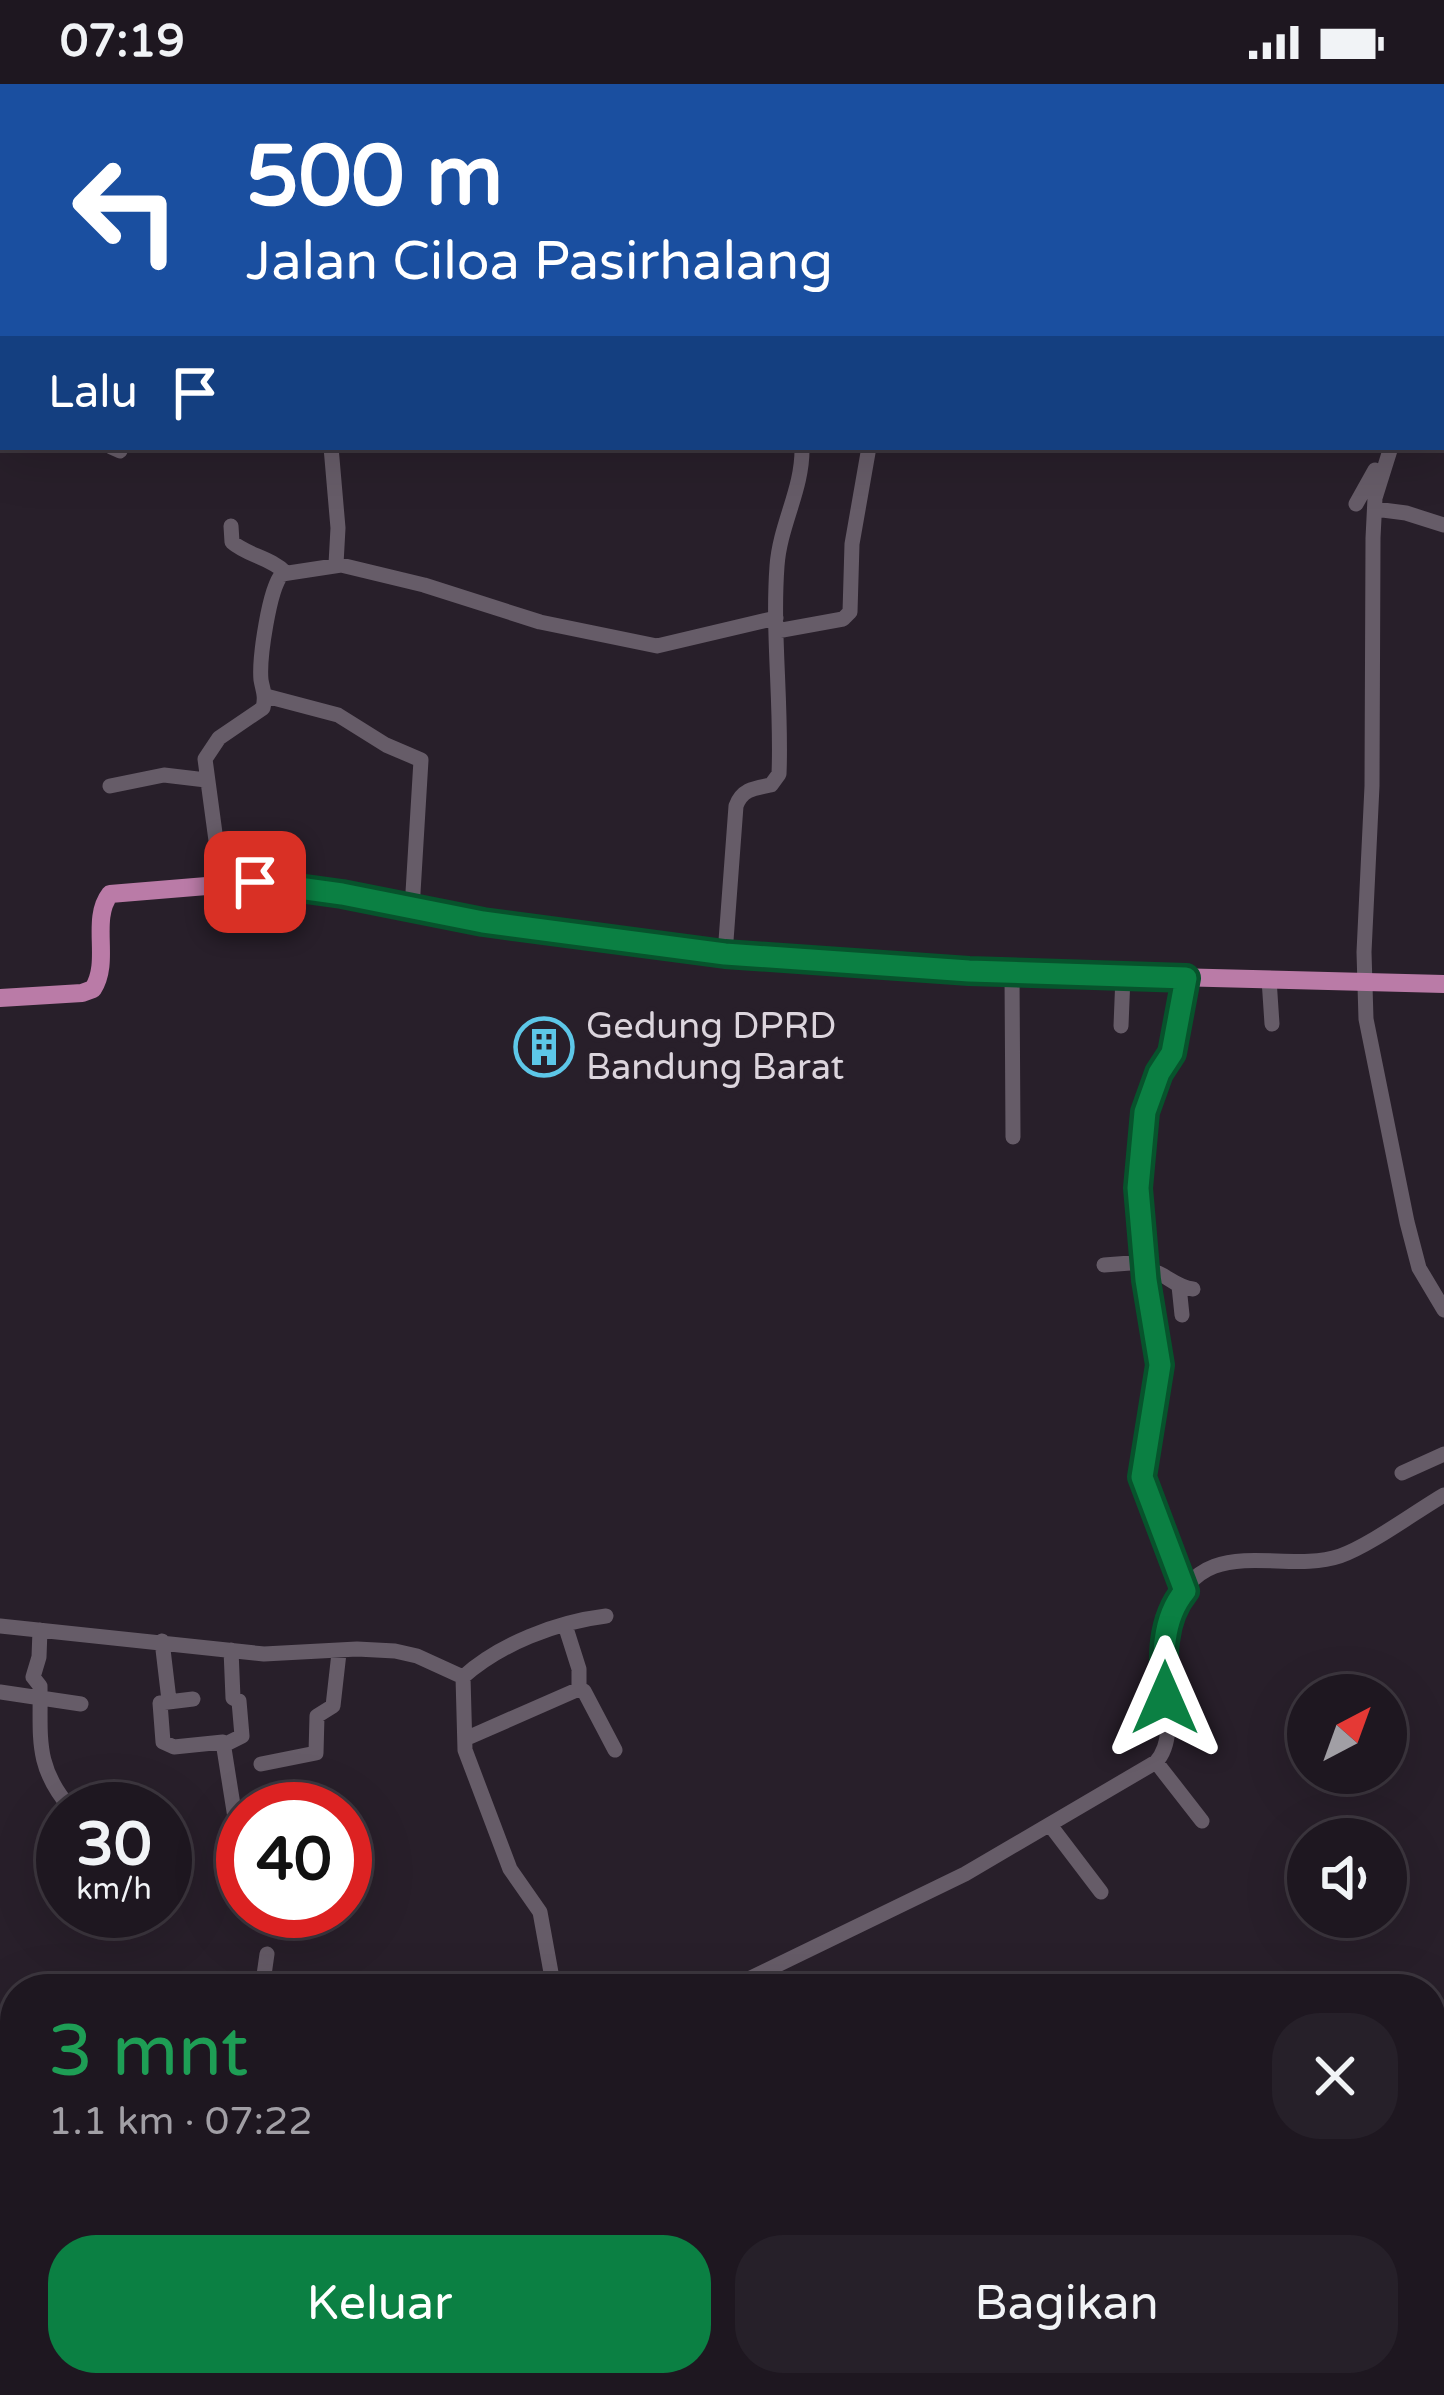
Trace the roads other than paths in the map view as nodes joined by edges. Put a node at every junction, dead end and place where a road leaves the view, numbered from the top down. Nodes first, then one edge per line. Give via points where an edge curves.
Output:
1 (331, 450) edge
2 (802, 450) edge
3 (868, 450) edge
4 (1385, 451) edge
5 (1356, 504) dead end
6 (1375, 509) junction
7 (1444, 525) edge
8 (231, 526) dead end
9 (336, 564) junction
10 (286, 573) junction
11 (777, 625) junction
12 (266, 696) junction
13 (206, 780) junction
14 (110, 786) dead end
15 (222, 885) junction
16 (412, 909) junction
17 (725, 954) junction
18 (1012, 973) junction
19 (1123, 976) junction
20 (1186, 978) junction
21 (1269, 979) junction
22 (1365, 984) junction
23 (1444, 984) edge
24 (0, 998) edge
25 (1272, 1024) dead end
26 (1121, 1026) dead end
27 (1013, 1137) dead end
28 (1104, 1265) dead end
29 (1144, 1266) junction
30 (1444, 1310) edge
31 (1182, 1315) dead end
32 (1444, 1454) edge
33 (1402, 1473) dead end
34 (1444, 1495) edge
35 (1185, 1591) junction
36 (606, 1616) dead end
37 (565, 1625) junction
38 (0, 1626) edge
39 (40, 1630) junction
40 (162, 1641) junction
41 (231, 1650) junction
42 (339, 1653) junction
43 (463, 1677) junction
44 (579, 1689) junction
45 (0, 1692) edge
46 (193, 1699) dead end
47 (41, 1700) junction
48 (169, 1700) junction
49 (81, 1704) dead end
50 (465, 1739) junction
51 (224, 1744) junction
52 (615, 1750) dead end
53 (1156, 1762) junction
54 (261, 1764) dead end
55 (49, 1782) edge
56 (230, 1782) edge
57 (1202, 1821) dead end
58 (1050, 1826) junction
59 (1100, 1892) dead end
60 (267, 1954) dead end
61 (264, 1974) edge
62 (551, 1974) edge
63 (760, 1974) edge

1 - 9 street
2 - 11 street via 800,482 780,533
3 - 11 street via 850,613
4 - 5 street
4 - 6 street
6 - 7 street
6 - 22 street
8 - 10 street via 237,547
9 - 10 street
9 - 11 street via 657,646
10 - 12 street via 275,582 268,615
11 - 17 street via 779,774 736,806
12 - 13 street via 262,711 209,748
12 - 16 street via 338,715 421,760
13 - 14 street via 164,775
13 - 15 street
15 - 16 main road via 255,882
15 - 24 main road via 110,894 93,989
16 - 17 main road
17 - 18 main road
18 - 19 main road
18 - 27 street
19 - 20 main road
19 - 26 street
20 - 21 main road
20 - 29 street via 1172,1053 1145,1112 1138,1188
21 - 22 main road
21 - 25 street
22 - 23 main road
22 - 30 street via 1368,1043 1407,1222 1419,1268
28 - 29 street
29 - 31 street via 1186,1287
29 - 35 street via 1160,1365 1142,1477
32 - 33 street
34 - 35 street via 1340,1556 1221,1564
35 - 53 street via 1164,1645 1167,1738
36 - 37 street
37 - 43 street via 498,1650
37 - 44 street
38 - 39 street
39 - 40 street
39 - 47 street via 33,1677
40 - 41 street
40 - 48 street
41 - 42 street
41 - 51 street via 242,1736
42 - 43 street via 409,1653
42 - 54 street via 332,1709 316,1716 316,1751
43 - 50 street
44 - 50 street
44 - 52 street
45 - 47 street
46 - 48 street
47 - 49 street
47 - 55 street
48 - 51 street via 159,1706 165,1745
50 - 62 street via 507,1862 540,1912
51 - 56 street
53 - 57 street
53 - 58 street
58 - 59 street
58 - 63 street
60 - 61 street

